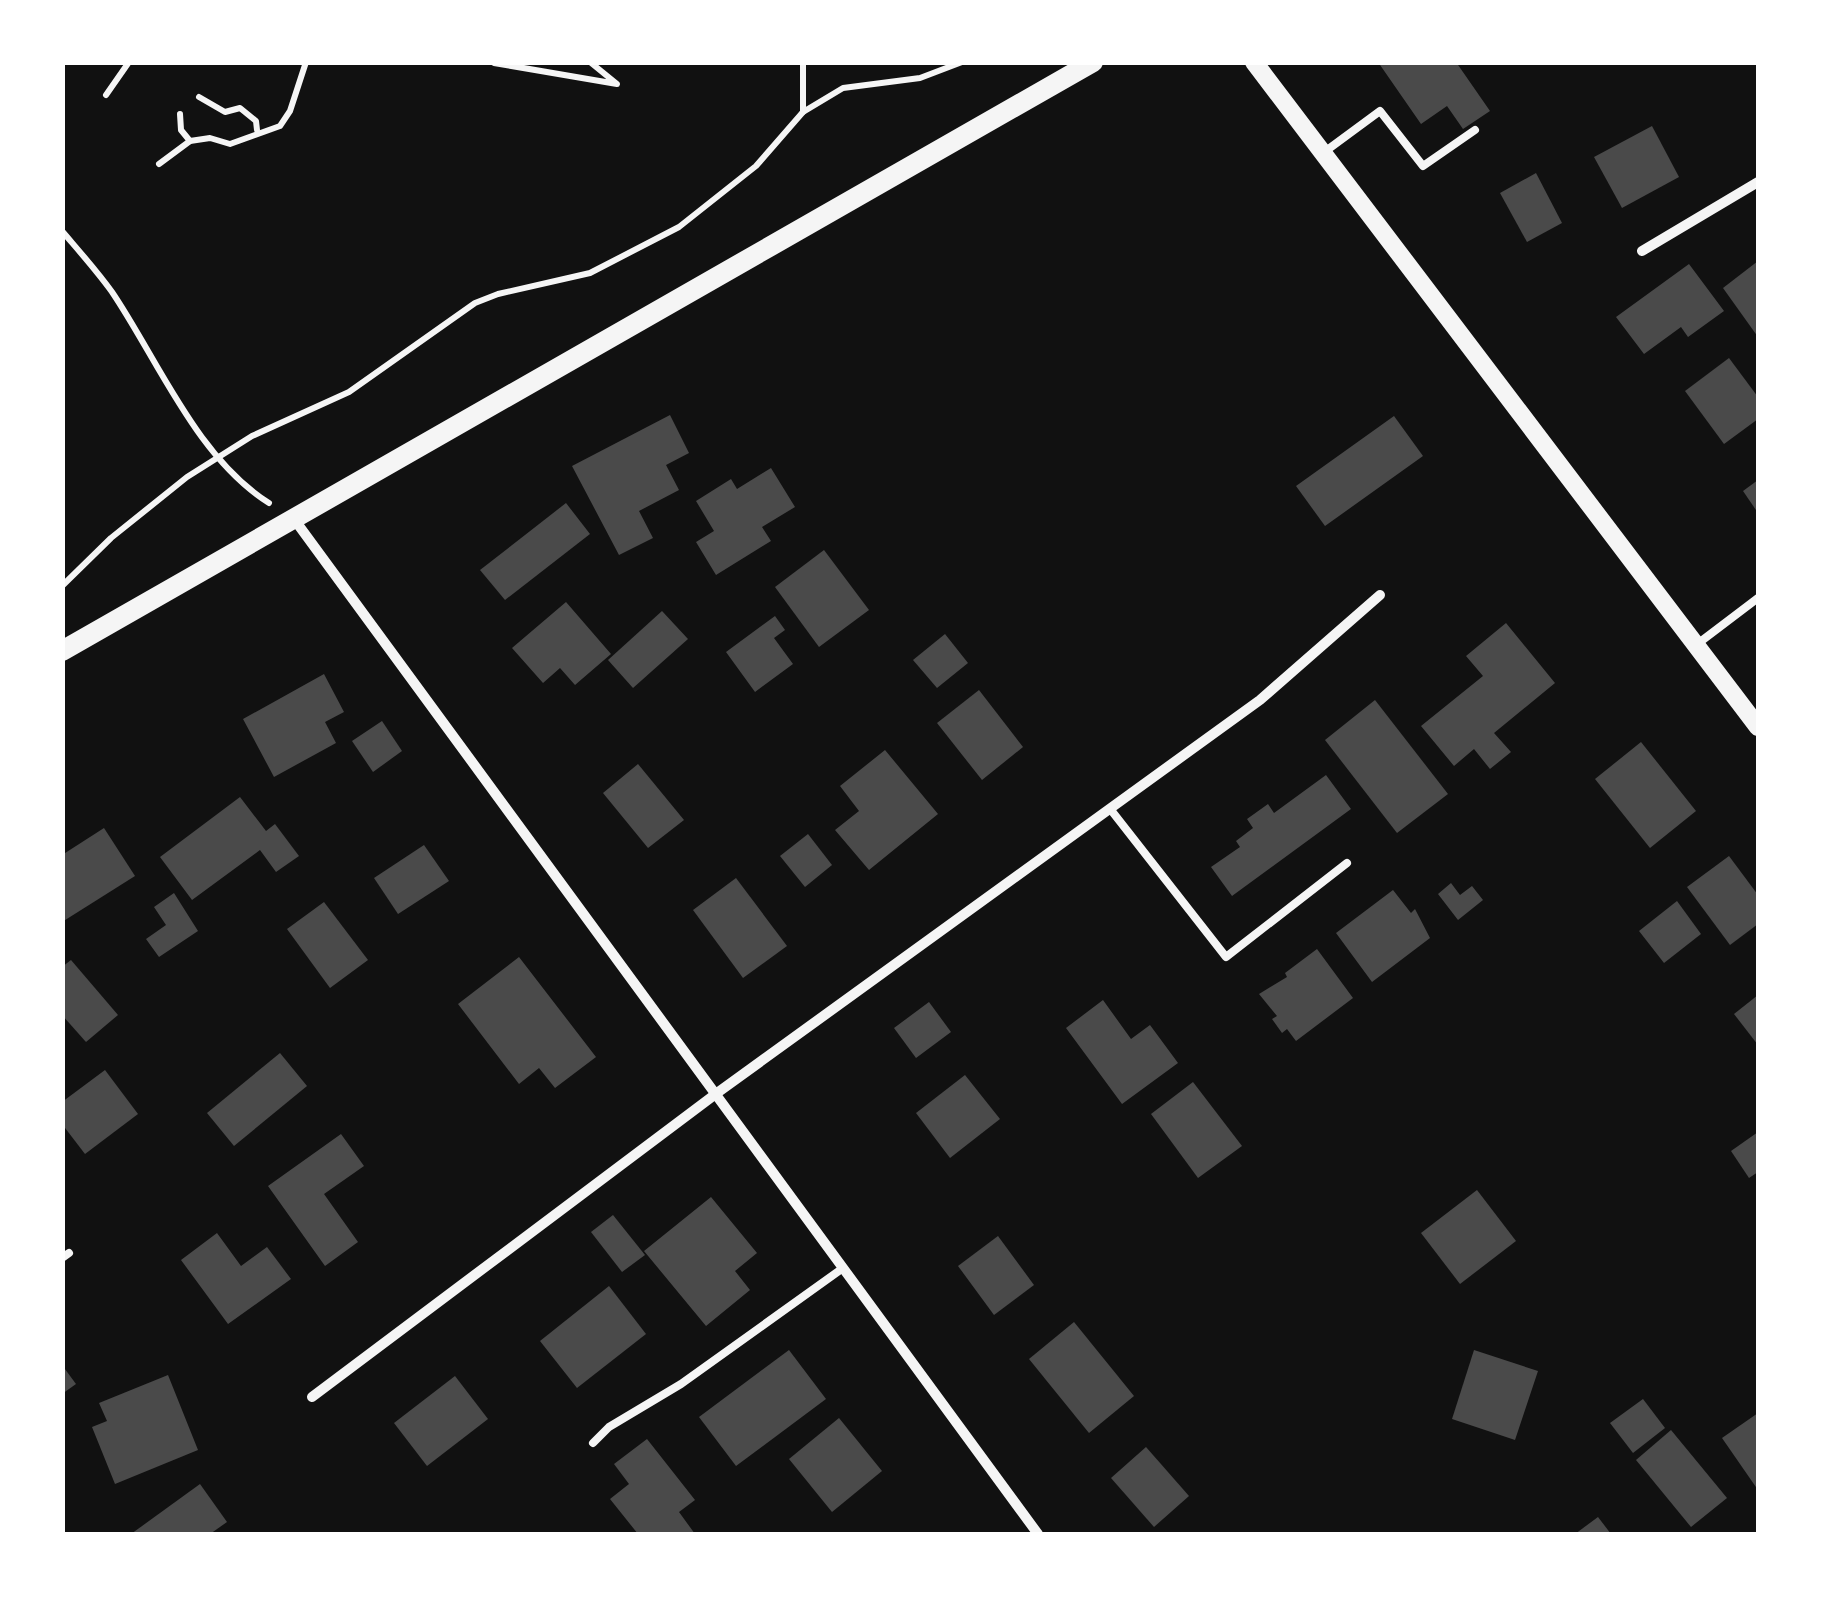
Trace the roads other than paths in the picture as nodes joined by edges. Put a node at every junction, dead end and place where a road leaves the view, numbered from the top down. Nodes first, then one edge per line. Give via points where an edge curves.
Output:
1 (1093, 62) edge
2 (1254, 62) edge
3 (1474, 130) dead end
4 (1323, 153) junction
5 (1758, 182) edge
6 (1642, 250) dead end
7 (292, 517) junction
8 (1380, 594) dead end
9 (1758, 598) edge
10 (1696, 645) junction
11 (62, 652) edge
12 (1758, 727) edge
13 (1111, 810) junction
14 (1347, 864) dead end
15 (717, 1093) junction
16 (843, 1268) junction
17 (312, 1396) dead end
18 (593, 1443) dead end
19 (1038, 1534) edge

1 - 7 main road
2 - 4 street
3 - 4 lane via 1423,166 1380,111
4 - 10 street
5 - 6 street
7 - 11 main road
7 - 15 street
8 - 13 street via 1260,700
9 - 10 lane
10 - 12 street
13 - 14 lane via 1226,958
13 - 15 street
15 - 16 street
15 - 17 street
16 - 18 lane
16 - 19 street

